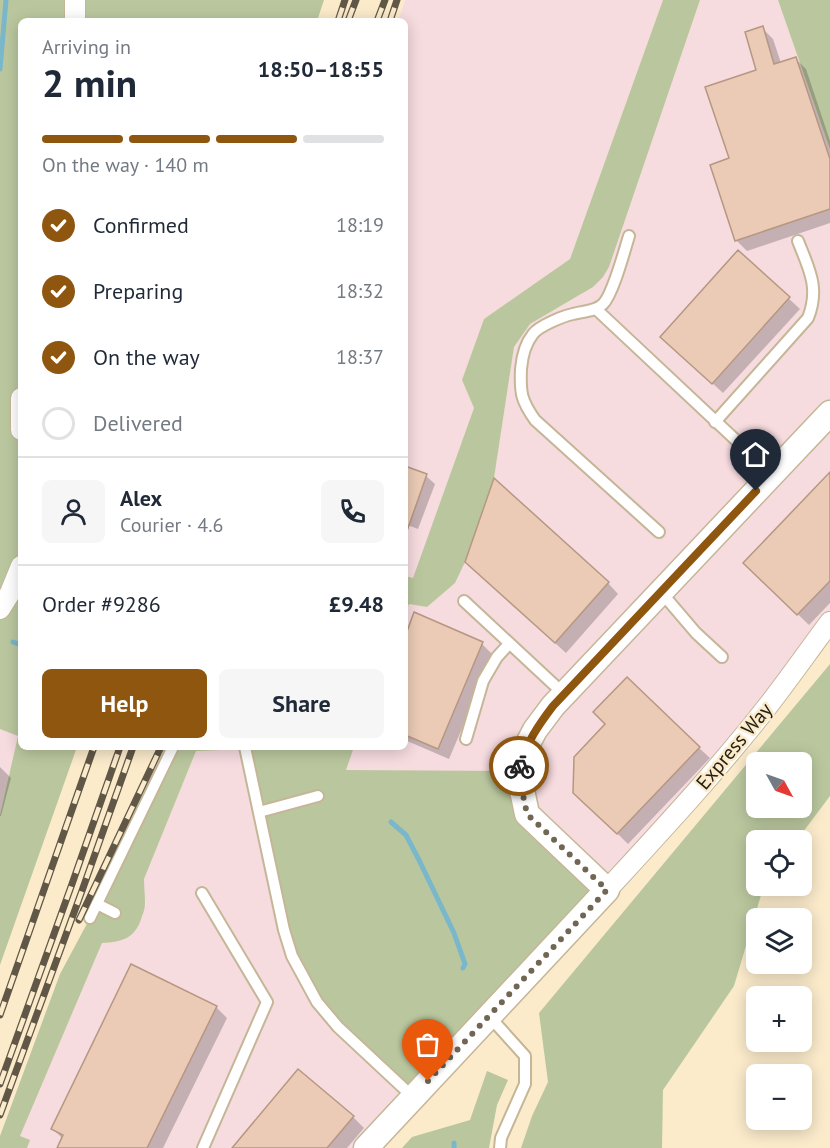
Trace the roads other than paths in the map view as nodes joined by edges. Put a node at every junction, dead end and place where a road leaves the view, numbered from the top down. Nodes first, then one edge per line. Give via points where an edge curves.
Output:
1 (75, 0) edge
2 (75, 18) edge
3 (629, 236) dead end
4 (798, 242) dead end
5 (596, 309) junction
6 (830, 414) edge
7 (715, 422) junction
8 (772, 474) junction
9 (659, 532) dead end
10 (18, 573) edge
11 (661, 592) junction
12 (464, 601) dead end
13 (0, 609) edge
14 (830, 622) edge
15 (509, 644) junction
16 (722, 657) dead end
17 (564, 694) junction
18 (466, 740) dead end
19 (172, 750) edge
20 (246, 750) edge
21 (318, 796) dead end
22 (259, 812) junction
23 (607, 890) junction
24 (202, 893) dead end
25 (98, 904) junction
26 (115, 913) dead end
27 (90, 918) dead end
28 (489, 1016) junction
29 (413, 1097) junction
30 (203, 1148) edge
31 (366, 1148) edge
32 (500, 1148) edge

1 - 2 street
3 - 5 lane via 610,293
4 - 7 lane via 813,280 808,318
5 - 7 lane
5 - 9 lane via 572,314 534,332 521,366 521,392 535,420
6 - 8 street
7 - 8 lane
8 - 11 street
10 - 13 street
11 - 16 lane
11 - 17 street
12 - 15 lane
14 - 23 street, Express Way via 716,769
15 - 17 lane
15 - 18 lane via 483,681
17 - 23 street via 535,730 524,751 518,771 527,814
19 - 25 lane
20 - 22 lane
21 - 22 lane
22 - 29 lane via 284,930 302,976 338,1027
23 - 28 street
24 - 30 lane via 267,1002
25 - 26 lane
25 - 27 lane
28 - 29 street
28 - 32 lane via 525,1056 525,1084
29 - 31 street

